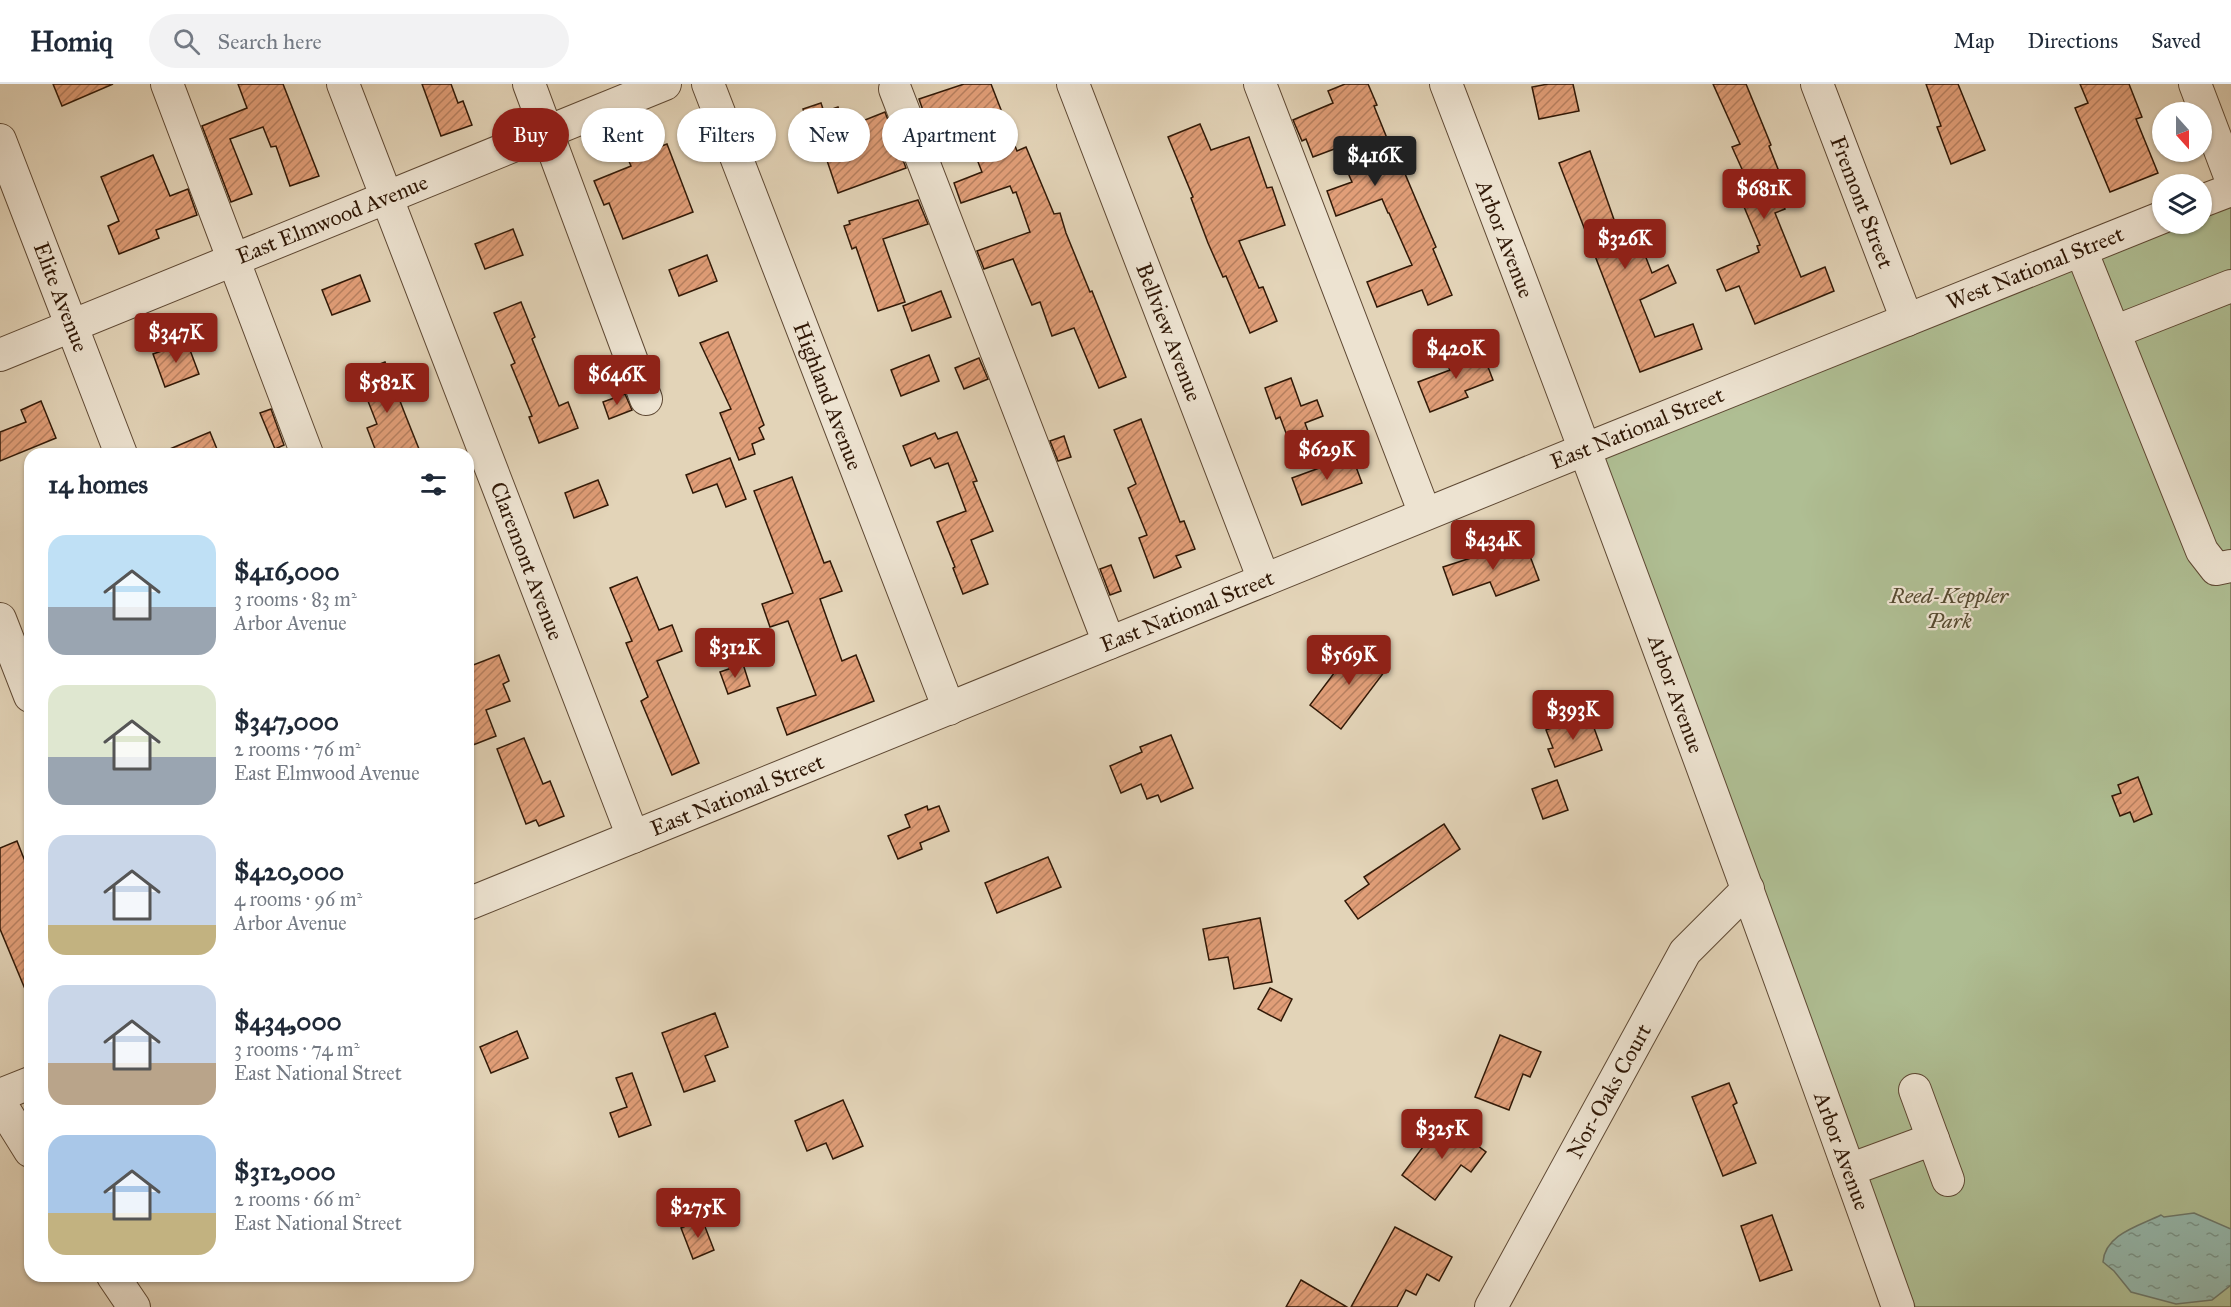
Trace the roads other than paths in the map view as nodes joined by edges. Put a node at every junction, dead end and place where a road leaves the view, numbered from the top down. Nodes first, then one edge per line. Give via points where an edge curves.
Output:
1 (167, 84) edge
2 (343, 84) edge
3 (529, 84) edge
4 (665, 84) edge
5 (708, 84) edge
6 (1073, 84) edge
7 (1260, 84) edge
8 (1446, 84) edge
9 (1817, 84) edge
10 (2196, 84) edge
11 (895, 89) dead end
12 (538, 108) edge
13 (569, 123) edge
14 (0, 140) edge
15 (492, 154) edge
16 (558, 162) edge
17 (2231, 179) edge
18 (2231, 190) edge
19 (387, 197) junction
20 (2212, 197) edge
21 (2152, 221) edge
22 (2081, 250) junction
23 (233, 260) junction
24 (2231, 286) edge
25 (1907, 320) junction
26 (72, 326) junction
27 (2114, 332) junction
28 (0, 355) edge
29 (646, 399) dead end
30 (119, 448) edge
31 (305, 448) edge
32 (1586, 449) junction
33 (1425, 514) junction
34 (2231, 566) edge
35 (1264, 580) junction
36 (0, 618) edge
37 (1109, 643) junction
38 (24, 680) edge
39 (949, 708) junction
40 (633, 837) junction
41 (1748, 889) junction
42 (474, 894) edge
43 (24, 1085) edge
44 (1915, 1090) dead end
45 (0, 1095) edge
46 (0, 1103) edge
47 (1933, 1139) junction
48 (24, 1141) edge
49 (1849, 1170) junction
50 (1948, 1180) dead end
51 (117, 1282) edge
52 (134, 1307) edge
53 (1491, 1307) edge
54 (1898, 1307) edge

1 - 23 street
2 - 19 street, Claremont Avenue
3 - 12 street
4 - 13 street, East Elmwood Avenue
5 - 39 street, Highland Avenue
6 - 35 street, Bellview Avenue
7 - 33 street
8 - 32 street, Arbor Avenue
9 - 25 street, Fremont Street
10 - 17 street
11 - 37 street
14 - 26 street, Elite Avenue
15 - 19 street, East Elmwood Avenue
16 - 29 street
18 - 20 street
19 - 23 street, East Elmwood Avenue
19 - 40 street, Claremont Avenue
21 - 22 street, West National Street
22 - 25 street, West National Street
22 - 27 street
23 - 26 street, East Elmwood Avenue
23 - 31 street
24 - 27 street
25 - 32 street, East National Street
26 - 28 street, East Elmwood Avenue
26 - 30 street, Elite Avenue
27 - 34 street via 2202,551 2216,568
32 - 33 street, East National Street
32 - 41 street, Arbor Avenue
33 - 35 street, East National Street
35 - 37 street, East National Street
36 - 38 street
37 - 39 street, East National Street
39 - 40 street, East National Street
40 - 42 street, East National Street
41 - 49 street, Arbor Avenue
41 - 53 street, Nor-Oaks Court via 1685,952
43 - 45 street
44 - 47 street
46 - 48 street
47 - 49 street
47 - 50 street
49 - 54 street, Arbor Avenue
51 - 52 street

